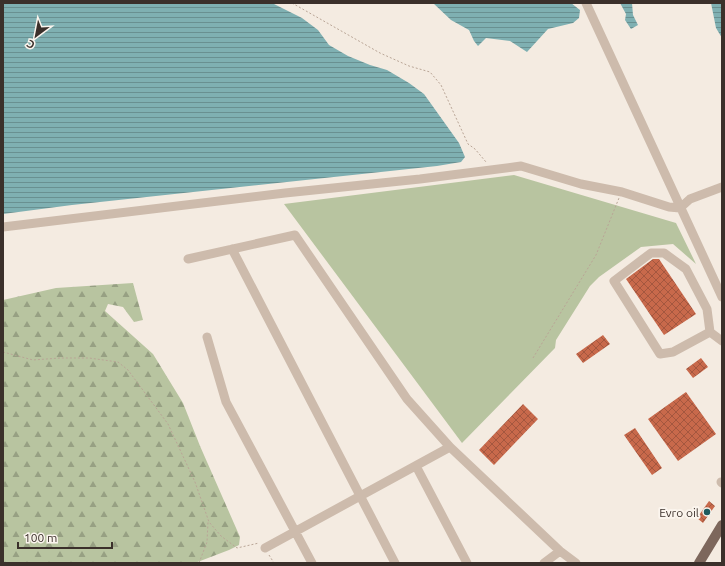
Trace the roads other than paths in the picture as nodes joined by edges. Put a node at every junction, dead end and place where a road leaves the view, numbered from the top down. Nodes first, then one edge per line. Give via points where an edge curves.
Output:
1 (586, 3) edge
2 (722, 187) edge
3 (680, 208) junction
4 (3, 227) edge
5 (232, 249) junction
6 (188, 259) dead end
7 (722, 295) edge
8 (710, 332) junction
9 (207, 337) dead end
10 (722, 341) edge
11 (450, 447) junction
12 (416, 466) junction
13 (360, 496) junction
14 (295, 531) junction
15 (720, 533) edge
16 (264, 545) road end
17 (560, 551) junction
18 (312, 563) edge
19 (395, 563) edge
20 (467, 563) edge
21 (544, 563) edge
22 (576, 563) edge
23 (699, 563) edge

1 - 3 street
2 - 3 street via 690,199
3 - 4 street via 521,166
3 - 7 street
5 - 6 street
5 - 11 street via 295,235 407,398
5 - 13 street
8 - 8 street via 707,308 686,268 664,253 651,253 614,281 660,354 673,352
8 - 10 street
9 - 14 street via 226,402
11 - 12 street
11 - 17 street
12 - 13 street
12 - 20 street
13 - 14 street
13 - 19 street
14 - 16 street
14 - 18 street
15 - 23 main road
17 - 21 street
17 - 22 street

